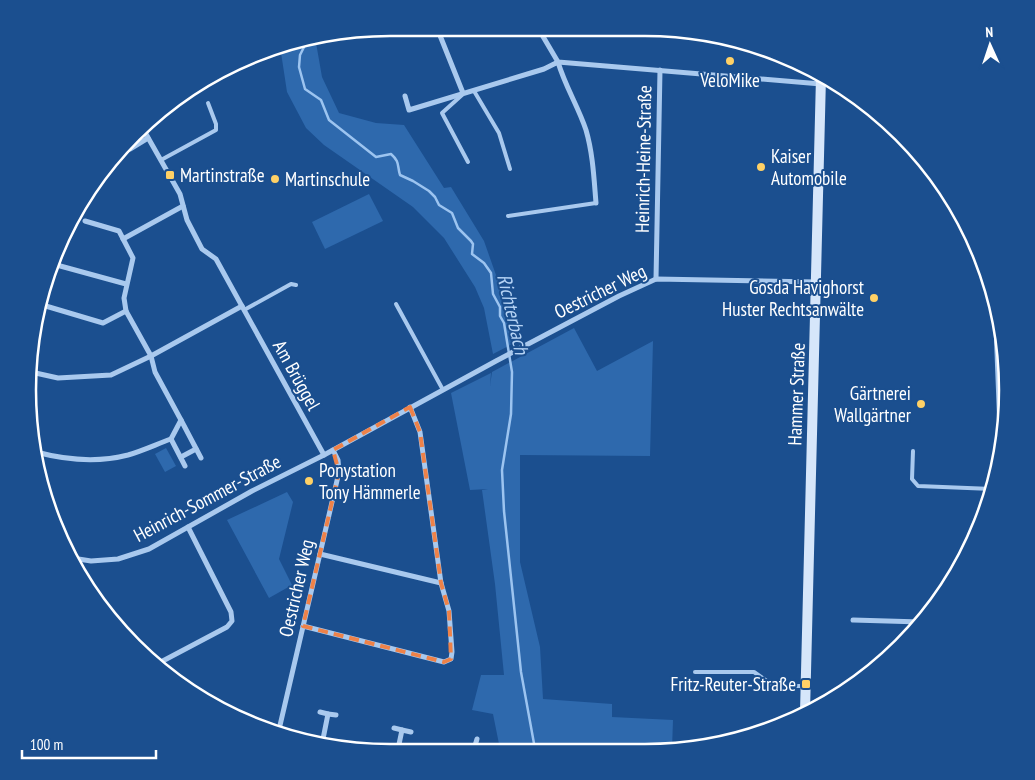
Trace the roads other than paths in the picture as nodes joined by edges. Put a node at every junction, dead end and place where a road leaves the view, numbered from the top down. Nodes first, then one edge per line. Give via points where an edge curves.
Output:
1 (440, 36) edge
2 (543, 36) edge
3 (558, 62) junction
4 (660, 70) junction
5 (816, 81) edge
6 (821, 83) edge
7 (474, 91) junction
8 (463, 94) junction
9 (405, 96) dead end
10 (208, 103) dead end
11 (146, 134) edge
12 (148, 138) junction
13 (134, 147) edge
14 (161, 160) junction
15 (468, 162) dead end
16 (510, 169) dead end
17 (596, 203) joint
18 (183, 206) junction
19 (508, 216) dead end
20 (85, 221) dead end
21 (123, 238) junction
22 (59, 266) edge
23 (656, 279) junction
24 (816, 282) junction
25 (126, 284) junction
26 (296, 285) dead end
27 (396, 304) dead end
28 (46, 306) edge
29 (243, 308) junction
30 (126, 311) junction
31 (151, 356) junction
32 (997, 358) edge
33 (37, 373) edge
34 (442, 390) junction
35 (999, 397) edge
36 (410, 407) junction
37 (181, 420) junction
38 (171, 438) junction
39 (196, 449) junction
40 (333, 450) junction
41 (913, 451) dead end
42 (42, 453) edge
43 (324, 455) junction
44 (181, 457) junction
45 (201, 458) dead end
46 (185, 466) dead end
47 (985, 489) edge
48 (188, 527) junction
49 (320, 554) junction
50 (80, 559) edge
51 (440, 583) junction
52 (853, 620) dead end
53 (912, 622) edge
54 (303, 626) junction
55 (163, 661) edge
56 (694, 672) dead end
57 (806, 686) junction
58 (805, 705) edge
59 (320, 712) dead end
60 (328, 714) junction
61 (336, 716) dead end
62 (280, 726) edge
63 (394, 728) dead end
64 (402, 730) junction
65 (411, 732) dead end
66 (323, 737) edge
67 (477, 739) dead end
68 (399, 744) edge
69 (476, 744) edge

1 - 8 street
2 - 3 street
3 - 4 street
3 - 7 street
3 - 17 street via 586,131
4 - 5 street
4 - 23 street, Heinrich-Heine-Straße
6 - 24 main road, Hammer Straße
7 - 8 street
7 - 16 lane via 499,133
8 - 9 street via 410,110
8 - 15 lane via 442,113
10 - 14 lane via 216,130
11 - 12 street, Am Brüggel
12 - 13 street
12 - 14 street, Am Brüggel
14 - 18 street, Am Brüggel
17 - 19 lane
18 - 21 street
18 - 29 street, Am Brüggel via 202,248 216,259
20 - 21 street via 120,231
21 - 25 street via 133,258
22 - 25 street
23 - 24 street, Oestricher Weg
23 - 34 street, Oestricher Weg
24 - 57 main road, Hammer Straße
25 - 30 street
26 - 29 lane via 291,284
27 - 34 lane
28 - 30 street via 103,323
29 - 31 street
29 - 43 street, Am Brüggel
30 - 31 street
31 - 33 street via 111,375 58,378
31 - 37 street via 155,372
32 - 35 street
34 - 36 street, Oestricher Weg
36 - 40 street, Oestricher Weg
36 - 51 street via 420,432
37 - 38 street
37 - 39 street
38 - 42 street via 128,455 94,461
38 - 44 street
39 - 44 street
39 - 45 street
40 - 43 street, Oestricher Weg
40 - 49 street, Oestricher Weg via 339,472
41 - 47 lane via 912,480 918,486
43 - 48 street, Heinrich-Sommer-Straße
44 - 46 street
48 - 50 street, Heinrich-Sommer-Straße via 149,549 118,559
48 - 55 street via 231,612 232,621 227,627
49 - 51 street
49 - 54 street, Oestricher Weg
51 - 54 street via 449,612 452,652 451,659 444,662
52 - 53 street
54 - 62 street, Oestricher Weg
56 - 57 lane via 754,672 774,686
57 - 58 main road, Hammer Straße
59 - 60 street
60 - 61 street
60 - 66 street
63 - 64 street
64 - 65 street
64 - 68 street
67 - 69 street

